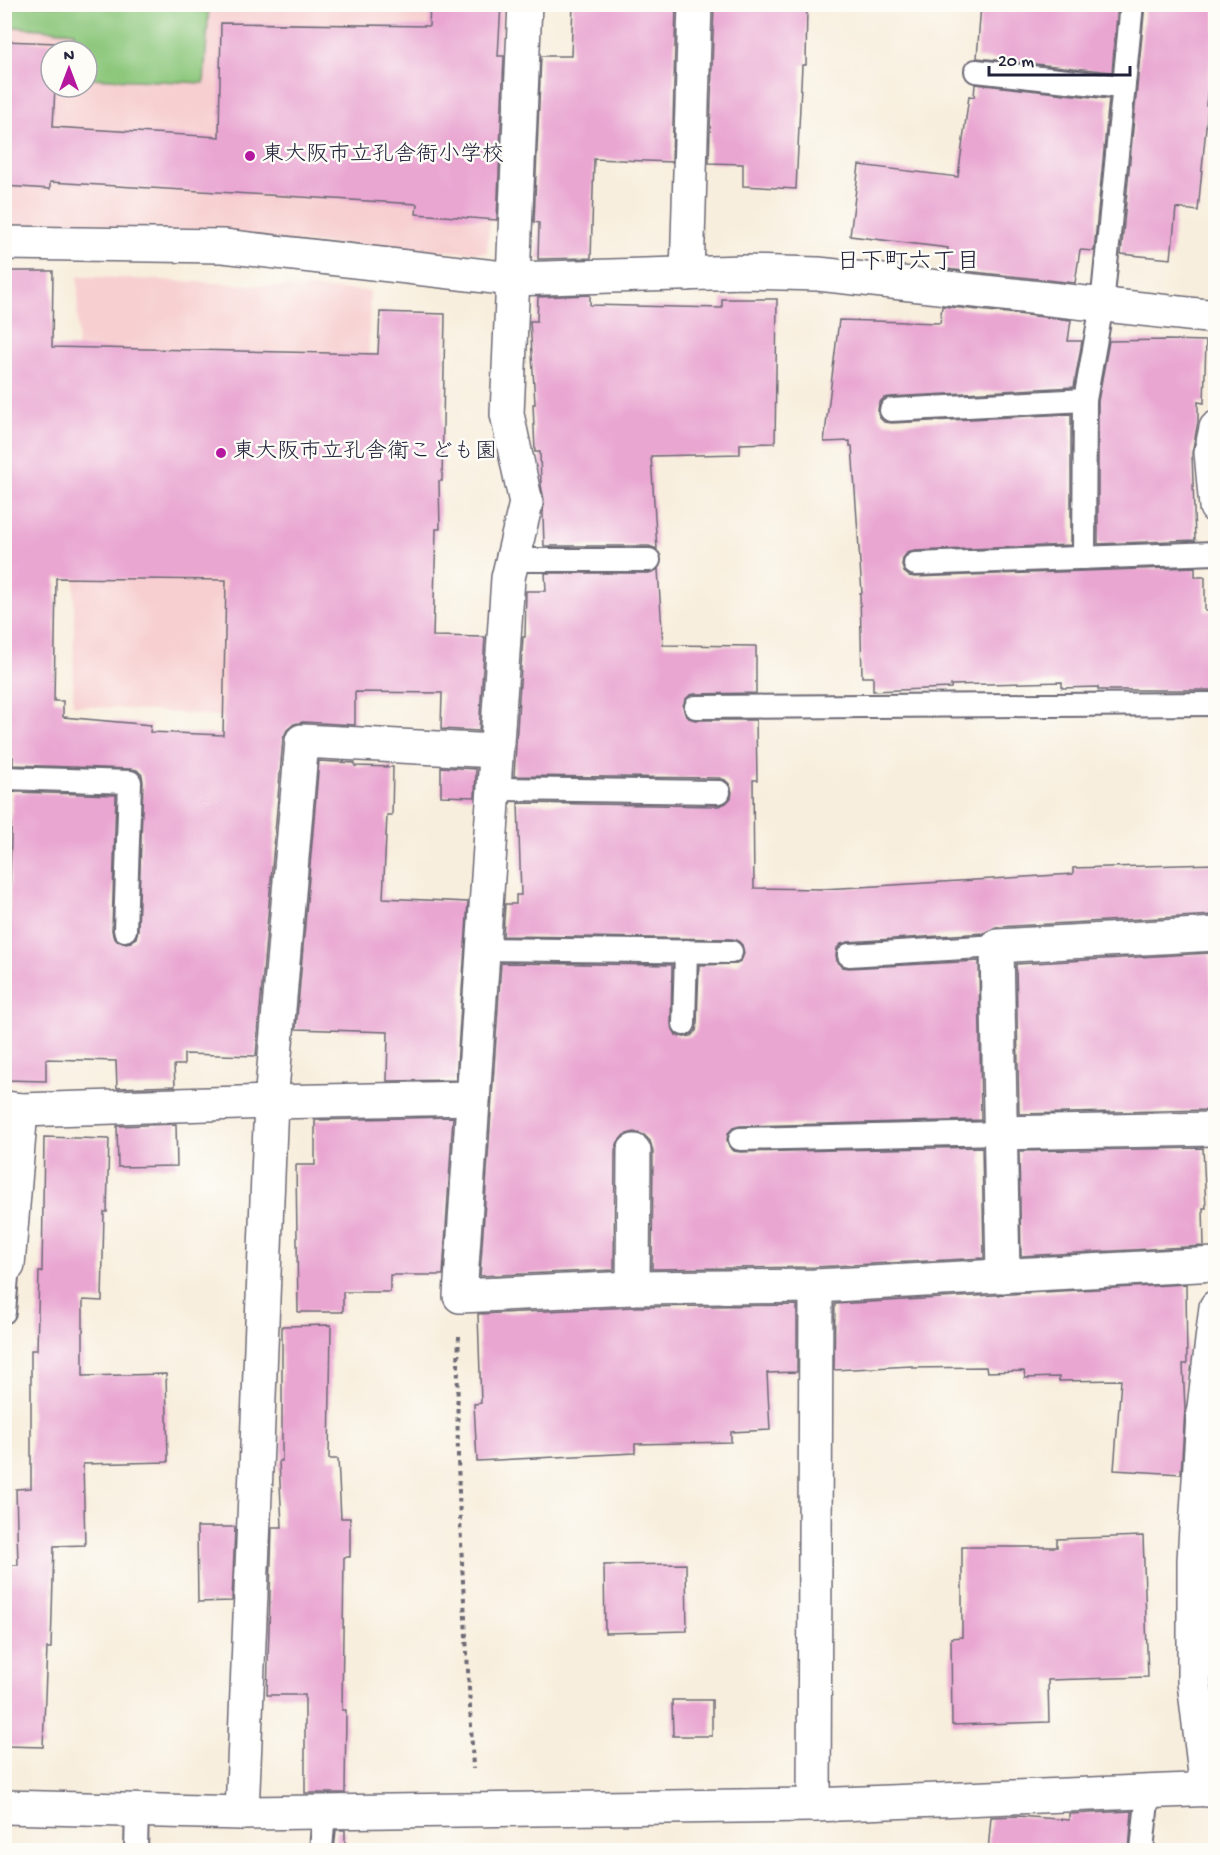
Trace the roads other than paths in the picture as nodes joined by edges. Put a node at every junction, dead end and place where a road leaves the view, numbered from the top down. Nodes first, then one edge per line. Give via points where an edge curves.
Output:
1 (525, 4) edge
2 (695, 4) edge
3 (1132, 4) edge
4 (976, 71) dead end
5 (1123, 87) junction
6 (4, 243) edge
7 (687, 274) junction
8 (512, 279) junction
9 (1102, 305) junction
10 (1215, 317) edge
11 (1085, 400) junction
12 (891, 410) dead end
13 (1215, 428) edge
14 (1215, 491) edge
15 (1215, 553) edge
16 (1084, 558) junction
17 (513, 560) junction
18 (649, 560) dead end
19 (915, 564) dead end
20 (1215, 704) edge
21 (696, 707) dead end
22 (496, 751) junction
23 (4, 778) edge
24 (494, 789) junction
25 (719, 792) dead end
26 (125, 930) dead end
27 (1215, 934) edge
28 (997, 946) junction
29 (483, 949) junction
30 (686, 951) junction
31 (731, 952) dead end
32 (849, 955) dead end
33 (684, 1024) dead end
34 (473, 1098) junction
35 (271, 1102) junction
36 (13, 1109) edge
37 (1215, 1129) edge
38 (1001, 1133) junction
39 (740, 1139) dead end
40 (634, 1151) dead end
41 (1215, 1264) edge
42 (6, 1265) edge
43 (1004, 1276) junction
44 (816, 1286) junction
45 (633, 1288) junction
46 (1215, 1307) edge
47 (4, 1312) edge
48 (1211, 1790) edge
49 (1148, 1792) junction
50 (814, 1806) junction
51 (4, 1807) edge
52 (137, 1810) junction
53 (324, 1812) junction
54 (242, 1813) junction
55 (136, 1851) edge
56 (321, 1851) edge
57 (1142, 1851) edge

1 - 8 street
2 - 7 street
3 - 5 lane
4 - 5 lane
5 - 9 lane
6 - 8 street via 223,246
7 - 8 street
7 - 9 street via 818,274
8 - 17 street via 507,414 526,503
9 - 10 street
9 - 11 lane
11 - 12 lane
11 - 16 lane
13 - 14 street via 1211,452
15 - 16 lane
16 - 19 lane
17 - 18 lane
17 - 22 street via 508,578
20 - 21 lane
22 - 24 street
22 - 35 street via 302,741
23 - 26 lane via 130,782
24 - 25 lane
24 - 29 street
27 - 28 street
28 - 32 lane
28 - 38 street
29 - 30 lane
29 - 34 street
30 - 31 lane
30 - 33 lane
34 - 35 street
34 - 45 street via 460,1296
35 - 36 street
35 - 54 street
36 - 42 street
37 - 38 street
38 - 39 lane
38 - 43 street
40 - 45 street
41 - 43 street
42 - 47 lane
43 - 44 street
44 - 45 street
44 - 50 street
46 - 48 street via 1194,1560 1194,1682
48 - 49 street
49 - 50 street
49 - 57 lane
50 - 53 street
51 - 52 street
52 - 54 street
52 - 55 lane
53 - 54 street
53 - 56 lane

